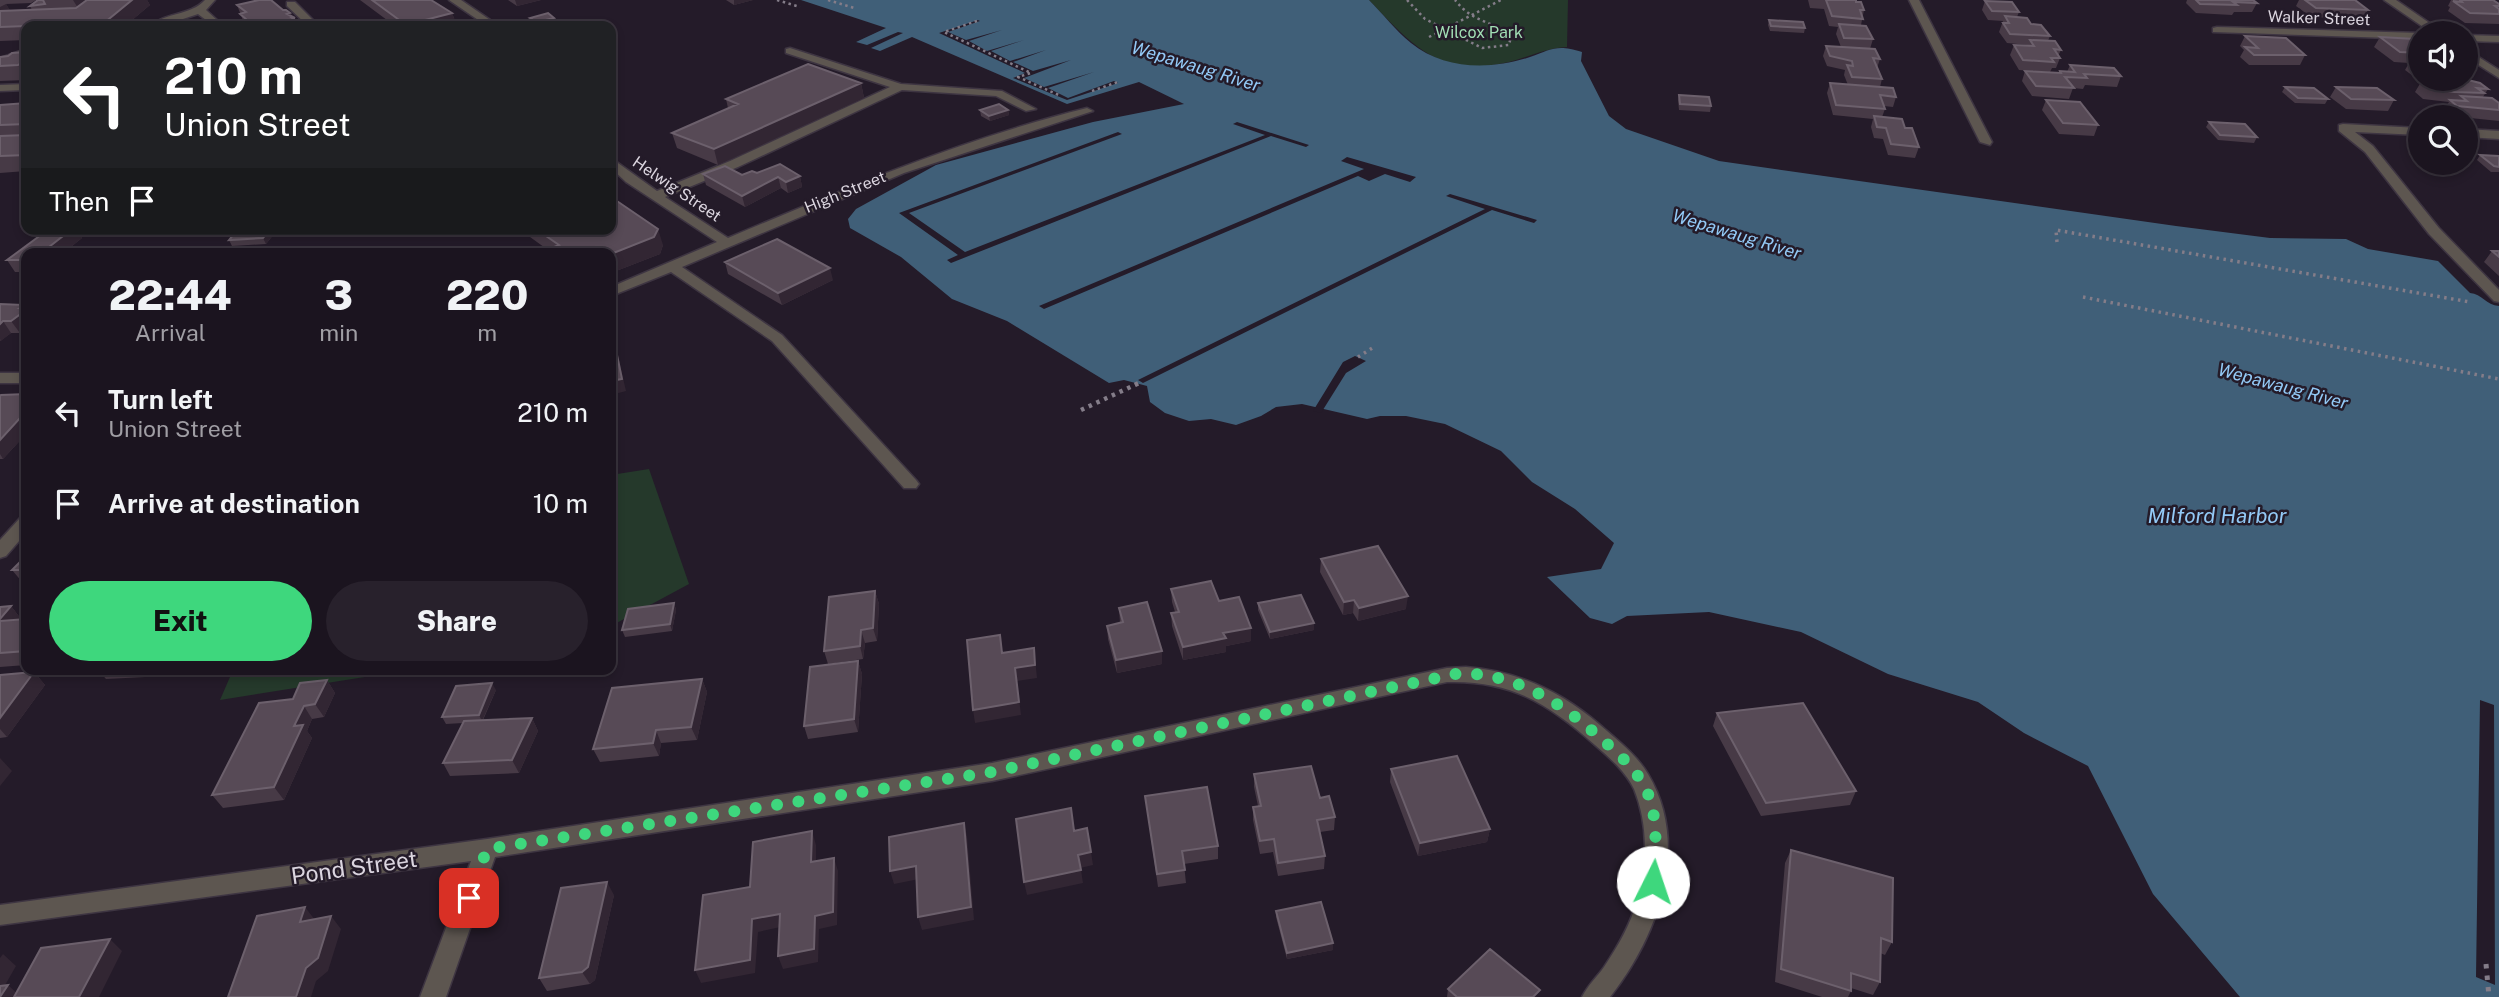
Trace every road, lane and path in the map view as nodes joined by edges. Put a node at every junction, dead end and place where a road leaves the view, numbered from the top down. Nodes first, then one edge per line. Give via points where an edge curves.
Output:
1 (210, 0) edge
2 (454, 0) edge
3 (777, 0) edge
4 (828, 0) edge
5 (1407, 0) edge
6 (1455, 0) edge
7 (1500, 0) edge
8 (1914, 0) edge
9 (2389, 0) edge
10 (291, 4) dead end
11 (800, 7) dead end
12 (853, 8) dead end
13 (200, 10) junction
14 (1466, 16) junction
15 (163, 21) edge
16 (211, 21) edge
17 (309, 21) edge
18 (486, 21) edge
19 (977, 21) dead end
20 (2421, 21) edge
21 (2217, 30) dead end
22 (1448, 31) junction
23 (2408, 36) edge
24 (1429, 37) dead end
25 (2478, 38) edge
26 (2499, 39) edge
27 (790, 51) dead end
28 (21, 54) edge
29 (2478, 60) edge
30 (0, 62) edge
31 (2499, 75) edge
32 (1118, 82) dead end
33 (900, 87) junction
34 (21, 88) edge
35 (3, 90) edge
36 (1081, 95) dead end
37 (1069, 100) dead end
38 (1030, 109) dead end
39 (1087, 111) dead end
40 (2408, 131) edge
41 (2478, 134) edge
42 (2499, 135) edge
43 (1986, 142) dead end
44 (616, 166) edge
45 (656, 196) junction
46 (725, 242) junction
47 (2056, 242) dead end
48 (673, 267) junction
49 (616, 290) edge
50 (2083, 297) dead end
51 (2499, 298) edge
52 (2476, 303) dead end
53 (1374, 347) dead end
54 (1358, 357) dead end
55 (0, 378) edge
56 (21, 378) edge
57 (2499, 379) edge
58 (1141, 382) dead end
59 (1081, 410) dead end
60 (910, 484) dead end
61 (21, 528) edge
62 (0, 552) edge
63 (487, 849) junction
64 (0, 915) edge
65 (2486, 964) dead end
66 (433, 997) edge
67 (1595, 997) edge
68 (2489, 997) edge

1 - 13 street
2 - 18 street
3 - 11 path
4 - 12 path
5 - 22 path via 1417,12
6 - 14 path
7 - 14 path
8 - 43 street
9 - 20 street
10 - 17 street
13 - 15 street
13 - 16 street
14 - 22 path
14 - 22 path via 1506,30 1511,36 1508,45 1482,48 1472,39
19 - 37 path via 944,32 1031,73 1018,78
21 - 23 street, Walker Street
22 - 24 path
25 - 26 street
27 - 33 street
28 - 30 street
29 - 31 street
32 - 36 path
33 - 38 street via 998,93
33 - 45 street
34 - 35 street
39 - 46 street, High Street via 931,158
40 - 51 street via 2343,128 2369,149 2434,231
41 - 42 street
44 - 45 street, Helwig Street
45 - 46 street, Helwig Street
46 - 48 street, High Street
47 - 52 path via 2056,230
48 - 49 street, High Street
48 - 60 street via 777,338
50 - 57 path
53 - 54 path
55 - 56 street
58 - 59 path
61 - 62 street
63 - 64 street, Pond Street
63 - 66 street
63 - 67 street, Pond Street via 992,772 1447,675 1483,674 1531,689 1574,714 1613,748 1645,788 1655,834 1647,909 1624,961
65 - 68 path

